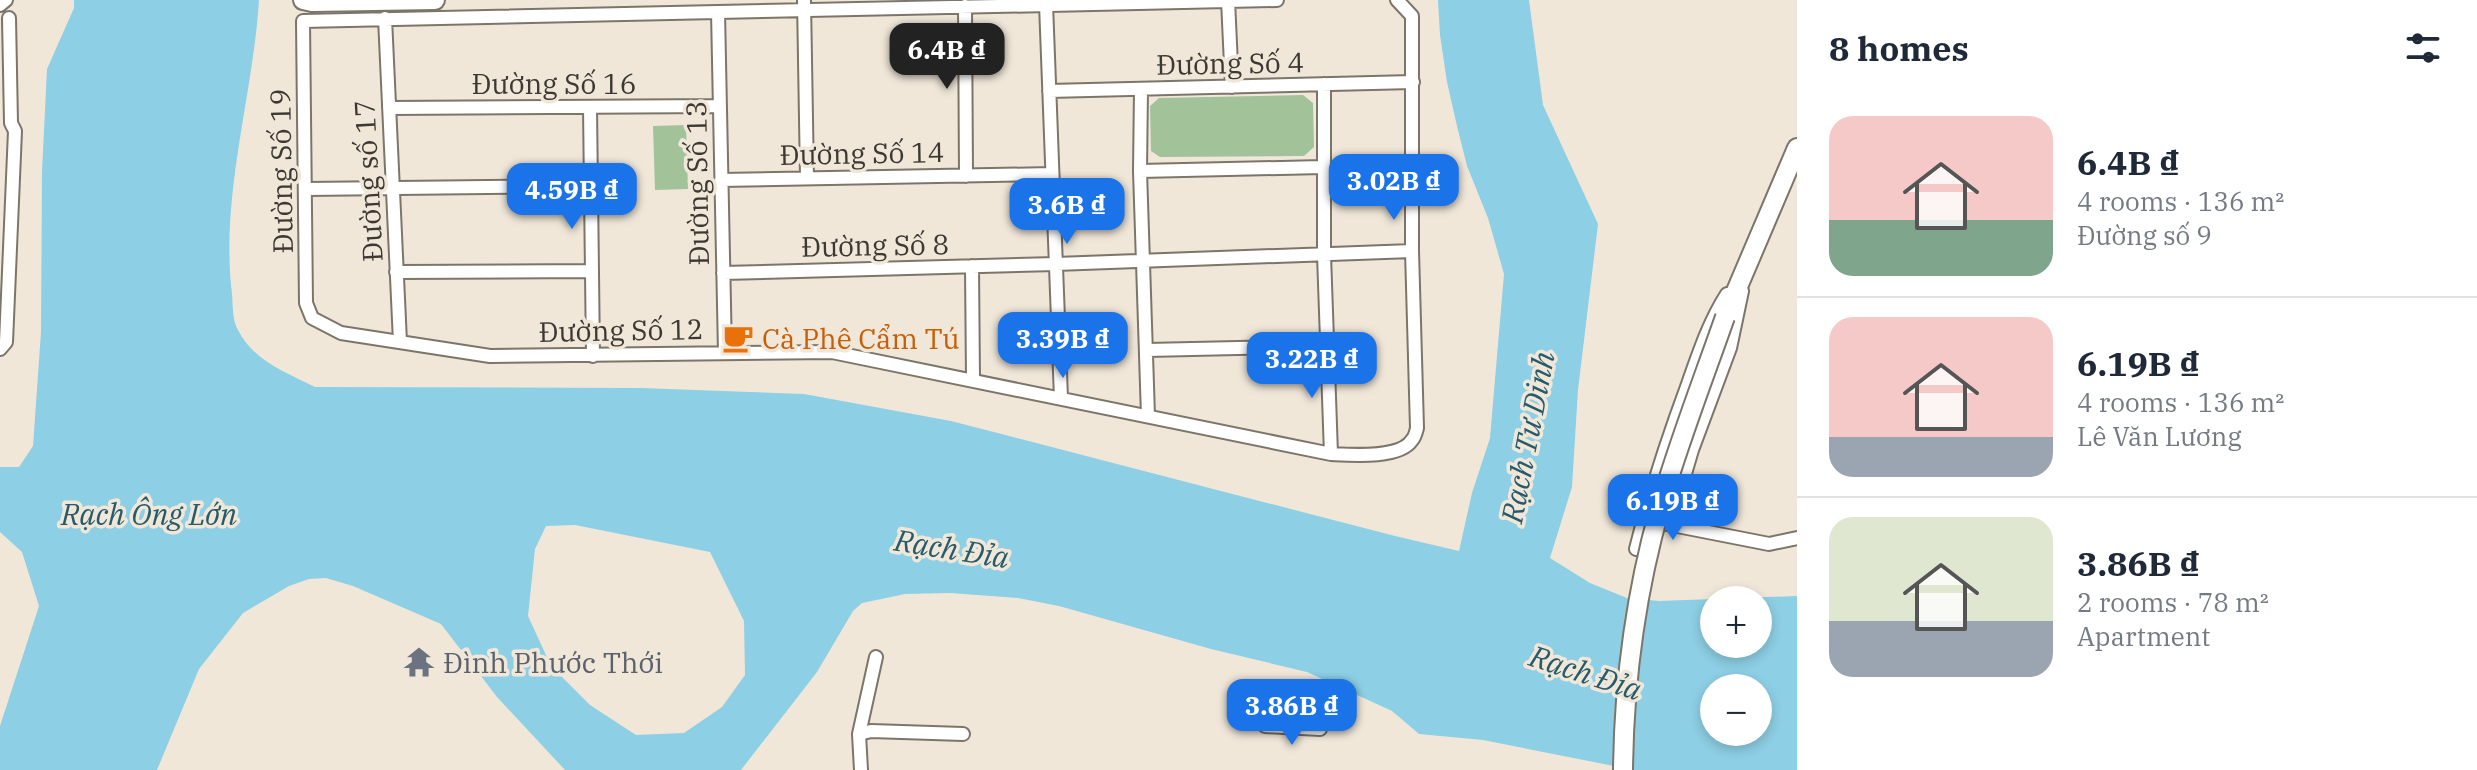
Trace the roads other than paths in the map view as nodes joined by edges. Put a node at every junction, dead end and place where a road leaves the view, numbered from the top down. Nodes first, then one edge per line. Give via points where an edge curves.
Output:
1 (6, 0) edge
2 (303, 0) edge
3 (435, 0) edge
4 (1277, 0) edge
5 (1397, 0) edge
6 (1228, 1) edge
7 (1046, 4) junction
8 (0, 5) edge
9 (804, 5) edge
10 (965, 6) junction
11 (718, 12) junction
12 (9, 18) dead end
13 (385, 18) junction
14 (1413, 82) junction
15 (1324, 84) junction
16 (1232, 87) junction
17 (1141, 89) junction
18 (1049, 91) junction
19 (720, 106) junction
20 (590, 107) junction
21 (389, 108) junction
22 (5, 122) edge
23 (1797, 148) edge
24 (1323, 167) junction
25 (1140, 171) junction
26 (1052, 174) junction
27 (966, 176) junction
28 (807, 178) junction
29 (721, 180) junction
30 (590, 186) junction
31 (306, 189) junction
32 (393, 189) junction
33 (1412, 251) junction
34 (1324, 255) junction
35 (1143, 261) junction
36 (1056, 264) junction
37 (972, 266) junction
38 (591, 271) junction
39 (396, 272) junction
40 (1743, 272) junction
41 (723, 273) junction
42 (312, 318) joint
43 (400, 342) junction
44 (1329, 346) junction
45 (2, 348) edge
46 (1147, 350) junction
47 (725, 353) junction
48 (593, 356) junction
49 (973, 380) junction
50 (1061, 398) junction
51 (1148, 416) junction
52 (1331, 454) junction
53 (1643, 519) junction
54 (1670, 524) junction
55 (1797, 538) edge
56 (1636, 549) dead end
57 (876, 657) dead end
58 (1265, 726) dead end
59 (1320, 729) dead end
60 (859, 734) junction
61 (963, 734) dead end
62 (861, 770) edge
63 (1623, 770) edge

1 - 8 street
2 - 3 main road
4 - 6 street
5 - 14 street via 1412,16
6 - 7 street
6 - 16 street
7 - 10 street
7 - 18 street
9 - 10 street
9 - 11 street
9 - 28 street
10 - 27 street
11 - 13 street
11 - 19 street, Đường Số 13
12 - 22 street
13 - 21 street, Đường số 17
13 - 31 street, Đường Số 19 via 303,21
14 - 15 street, Đường Số 4
14 - 33 street
15 - 16 street, Đường Số 4
15 - 24 street
16 - 17 street, Đường Số 4
17 - 18 street, Đường Số 4
17 - 25 street
18 - 26 street
19 - 20 street, Đường Số 16
19 - 29 street, Đường Số 13
20 - 21 street, Đường Số 16
20 - 30 street
21 - 32 street, Đường số 17
22 - 45 street via 15,131
23 - 40 main road
24 - 25 street
24 - 34 street
25 - 35 street
26 - 27 street, Đường Số 14
26 - 36 street
27 - 28 street, Đường Số 14
28 - 29 street, Đường Số 14
29 - 41 street, Đường Số 13
30 - 32 street
30 - 38 street
31 - 32 street
31 - 42 street, Đường Số 19 via 306,303
32 - 39 street, Đường số 17
33 - 34 street, Đường Số 8
33 - 52 street, Đường Số 12 via 1417,428 1412,442 1367,455
34 - 35 street, Đường Số 8
34 - 44 street
35 - 36 street, Đường Số 8
35 - 46 street
36 - 37 street, Đường Số 8
36 - 50 street
37 - 41 street, Đường Số 8
37 - 49 street
38 - 39 street
38 - 48 street
39 - 43 street, Đường số 17
40 - 53 street via 1705,339
40 - 54 street via 1733,339
40 - 63 main road, bridge via 1673,463 1649,549 1631,650
41 - 47 street, Đường Số 13
42 - 43 street, Đường Số 12 via 341,333
43 - 48 street, Đường Số 12 via 490,356
44 - 46 street
44 - 52 street
46 - 51 street
47 - 48 street, Đường Số 12
47 - 49 street, Đường Số 12 via 832,352
49 - 50 street, Đường Số 12
50 - 51 street, Đường Số 12
51 - 52 street, Đường Số 12
53 - 54 street
53 - 56 street
54 - 55 street via 1769,544
57 - 60 street
58 - 59 street
60 - 61 street
60 - 62 street

